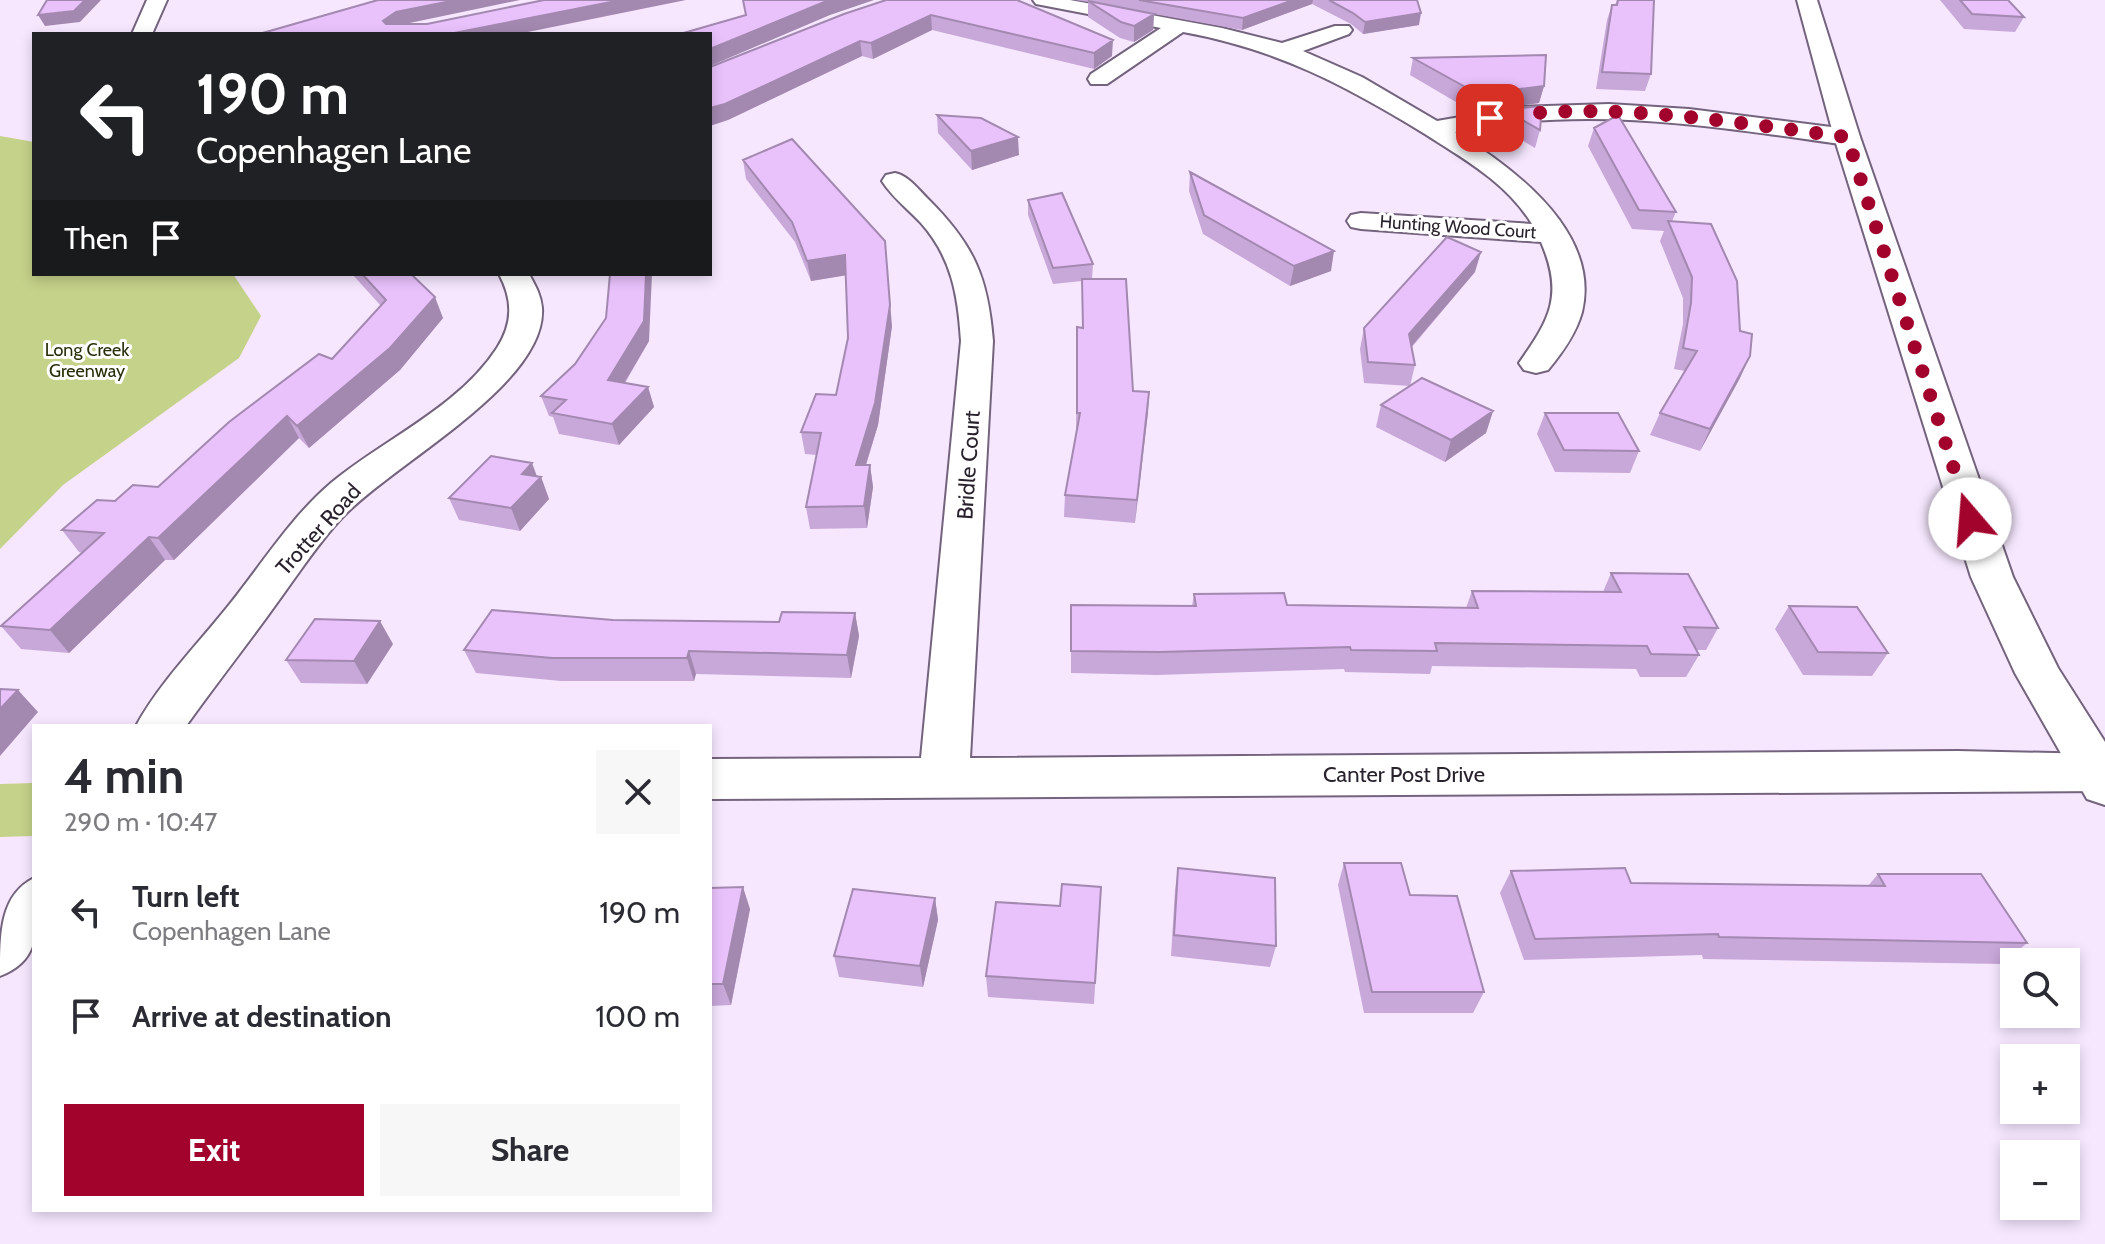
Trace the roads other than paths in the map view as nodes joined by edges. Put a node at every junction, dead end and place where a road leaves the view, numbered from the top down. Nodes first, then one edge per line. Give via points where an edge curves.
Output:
1 (157, 0) edge
2 (1043, 0) edge
3 (1807, 0) edge
4 (1179, 26) junction
5 (1342, 30) dead end
6 (143, 32) edge
7 (1284, 50) junction
8 (1099, 79) dead end
9 (1433, 129) junction
10 (1847, 137) junction
11 (895, 181) dead end
12 (1361, 221) dead end
13 (1554, 234) junction
14 (515, 276) edge
15 (1536, 363) dead end
16 (162, 724) edge
17 (944, 776) junction
18 (712, 779) edge
19 (2101, 780) edge
20 (32, 905) edge
21 (0, 950) edge

1 - 6 street
2 - 4 street
3 - 10 street
4 - 7 street
4 - 8 street
5 - 7 street
7 - 9 street via 1342,75
9 - 10 street via 1509,115 1600,111
9 - 13 street via 1516,185
10 - 19 street via 1992,577 2038,673
11 - 17 street, Bridle Court via 956,247 973,285 976,313
12 - 13 street, Hunting Wood Court
13 - 15 street via 1570,293 1565,322
14 - 16 street, Trotter Road via 529,306 517,343 503,364 463,402 342,495
17 - 18 street, Canter Post Drive
17 - 19 street, Canter Post Drive via 1942,771
20 - 21 street

